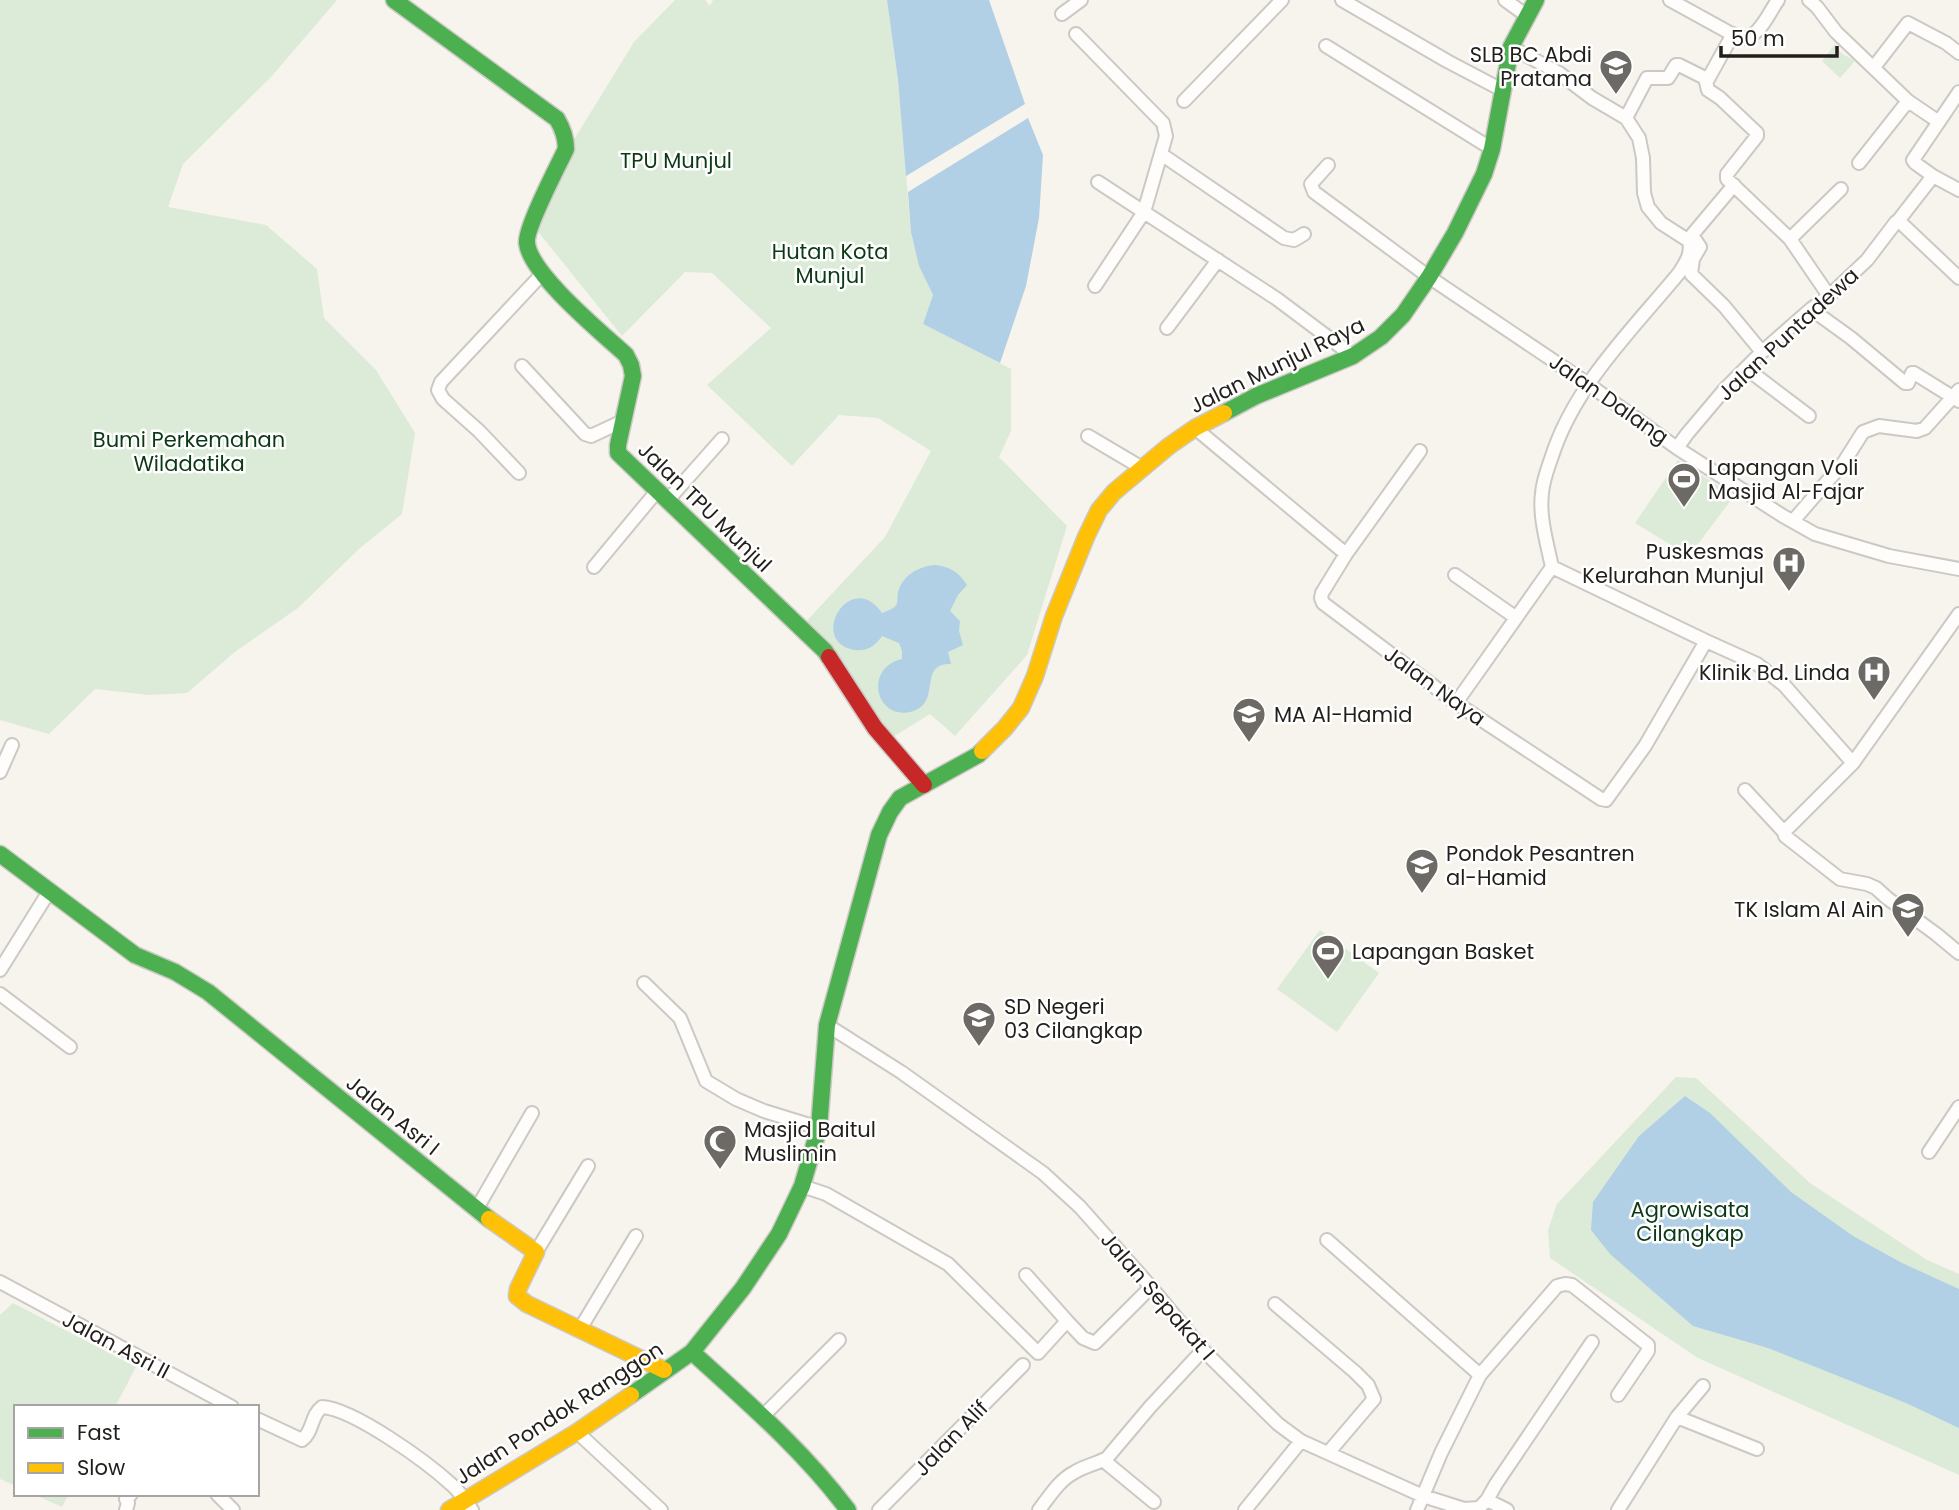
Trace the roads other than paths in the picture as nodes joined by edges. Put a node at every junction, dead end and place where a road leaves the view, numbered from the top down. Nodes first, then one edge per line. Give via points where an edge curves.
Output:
1 (394, 0) edge
2 (1081, 0) edge
3 (1282, 0) edge
4 (1342, 0) edge
5 (1505, 0) edge
6 (1536, 0) edge
7 (1670, 0) edge
8 (1778, 0) edge
9 (1809, 0) edge
10 (1062, 14) dead end
11 (1527, 16) junction
12 (1076, 34) dead end
13 (1733, 34) junction
14 (1326, 46) dead end
15 (1511, 47) junction
16 (1959, 53) edge
17 (1874, 67) junction
18 (1706, 81) junction
19 (1504, 91) junction
20 (1959, 92) edge
21 (1184, 101) dead end
22 (1908, 101) junction
23 (1626, 118) junction
24 (1939, 122) junction
25 (1492, 149) junction
26 (1161, 154) junction
27 (1859, 163) dead end
28 (1328, 165) dead end
29 (1933, 176) junction
30 (1098, 182) dead end
31 (1734, 185) junction
32 (1841, 189) dead end
33 (1959, 190) edge
34 (1144, 212) junction
35 (1898, 221) junction
36 (1304, 234) dead end
37 (1790, 239) junction
38 (1219, 260) junction
39 (543, 273) junction
40 (1958, 275) edge
41 (1429, 277) junction
42 (1095, 286) dead end
43 (1829, 296) junction
44 (1811, 309) junction
45 (1167, 328) dead end
46 (1762, 352) junction
47 (1353, 356) junction
48 (522, 366) dead end
49 (1748, 369) junction
50 (1588, 384) junction
51 (1957, 397) edge
52 (1809, 416) dead end
53 (623, 421) junction
54 (1195, 428) junction
55 (1088, 436) dead end
56 (722, 439) dead end
57 (1677, 447) junction
58 (1420, 451) dead end
59 (1142, 468) junction
60 (519, 473) dead end
61 (663, 495) junction
62 (1793, 521) junction
63 (1346, 554) junction
64 (1552, 567) junction
65 (594, 568) dead end
66 (1959, 569) edge
67 (1455, 575) dead end
68 (1959, 614) edge
69 (1515, 617) junction
70 (1706, 641) junction
71 (1456, 703) junction
72 (12, 745) dead end
73 (1853, 763) junction
74 (0, 772) edge
75 (924, 785) junction
76 (1745, 790) dead end
77 (1784, 832) junction
78 (0, 854) edge
79 (50, 890) junction
80 (1959, 953) edge
81 (0, 970) edge
82 (643, 983) dead end
83 (0, 994) edge
84 (827, 1025) junction
85 (70, 1047) dead end
86 (1959, 1107) edge
87 (532, 1113) dead end
88 (819, 1128) junction
89 (1929, 1152) dead end
90 (588, 1166) dead end
91 (802, 1186) junction
92 (476, 1210) junction
93 (636, 1236) dead end
94 (1327, 1240) dead end
95 (536, 1252) junction
96 (1026, 1275) dead end
97 (0, 1282) edge
98 (1151, 1287) junction
99 (1275, 1304) dead end
100 (1067, 1321) junction
101 (580, 1329) junction
102 (839, 1340) dead end
103 (1592, 1342) dead end
104 (1203, 1350) junction
105 (692, 1352) junction
106 (1023, 1365) dead end
107 (664, 1370) junction
108 (1480, 1375) junction
109 (1703, 1386) dead end
110 (1618, 1395) dead end
111 (228, 1405) edge
112 (762, 1417) junction
113 (1677, 1417) junction
114 (259, 1420) edge
115 (577, 1432) junction
116 (1301, 1441) junction
117 (1757, 1448) dead end
118 (1328, 1452) junction
119 (1103, 1460) junction
120 (219, 1496) edge
121 (1423, 1496) junction
122 (1487, 1500) junction
123 (1154, 1502) dead end
124 (469, 1505) edge
125 (233, 1510) edge
126 (449, 1510) edge
127 (661, 1510) edge
128 (848, 1510) edge
129 (879, 1510) edge
130 (1039, 1510) edge
131 (1245, 1510) edge
132 (1417, 1510) edge
133 (1506, 1510) edge
134 (1618, 1510) edge

1 - 39 street, Jalan TPU Munjul via 564,128 566,149 529,229 527,243
2 - 10 street
3 - 21 street
4 - 19 street
5 - 11 street
6 - 11 street, Jalan Munjul Raya
7 - 13 street
8 - 13 street via 1755,34 1746,39
9 - 17 street
11 - 15 street, Jalan Munjul Raya
12 - 26 street via 1163,123 1166,136
13 - 18 street
14 - 25 street
15 - 19 street, Jalan Munjul Raya
15 - 23 street
16 - 17 street via 1907,23
17 - 22 street
18 - 23 street via 1679,65 1668,78 1647,78
18 - 31 street via 1708,90 1757,133 1727,174
19 - 25 street, Jalan Munjul Raya
20 - 24 street
22 - 24 street
22 - 27 street
23 - 50 street via 1639,138 1648,207 1661,223 1689,241 1691,248 1679,273
24 - 29 street via 1913,160
25 - 41 street, Jalan Munjul Raya via 1455,233
26 - 34 street
26 - 36 street via 1284,238 1294,240
28 - 41 street, Jalan Dalang via 1311,184 1314,192
29 - 33 street
29 - 35 street, Jalan Puntadewa
30 - 34 street
31 - 37 street
31 - 46 street via 1692,235 1700,247 1691,274
32 - 37 street
34 - 38 street
34 - 42 street
35 - 40 street
35 - 43 street, Jalan Puntadewa via 1867,260
37 - 43 street
38 - 45 street
38 - 47 street
39 - 53 street, Jalan TPU Munjul via 631,365 633,376
39 - 60 street via 438,390
41 - 47 street, Jalan Munjul Raya via 1403,315
41 - 50 street, Jalan Dalang
43 - 44 street, Jalan Puntadewa
44 - 46 street, Jalan Puntadewa
44 - 51 street via 1905,383 1914,373
46 - 49 street, Jalan Puntadewa
47 - 54 street, Jalan Munjul Raya via 1256,396
48 - 53 street via 585,434 591,436
49 - 52 street
49 - 57 street, Jalan Puntadewa
50 - 57 street, Jalan Dalang
50 - 64 street via 1563,428 1541,494
51 - 62 street via 1917,431 1879,426 1863,432 1844,462
53 - 61 street, Jalan TPU Munjul via 618,453
54 - 59 street, Jalan Munjul Raya
54 - 63 street
55 - 59 street
56 - 61 street
57 - 62 street, Jalan Dalang
58 - 63 street
59 - 75 street, Jalan Munjul Raya via 1099,510 1021,708 978,755
61 - 65 street
61 - 75 street, Jalan TPU Munjul via 825,651 875,728
62 - 66 street, Jalan Dalang via 1815,534 1876,552
63 - 71 street, Jalan Naya via 1322,593 1323,603
64 - 69 street
64 - 70 street
67 - 69 street
68 - 73 street
69 - 71 street
70 - 71 street, Jalan Naya via 1645,746 1606,800
70 - 73 street via 1774,676
72 - 74 street
73 - 77 street
75 - 84 street, Jalan Pondok Ranggon via 900,798 879,835
76 - 77 street
77 - 80 street via 1840,879 1876,888
78 - 79 street, Jalan Asri I
79 - 81 street
79 - 92 street, Jalan Asri I via 135,955 208,992
82 - 88 street via 680,1018 706,1082 764,1111
83 - 85 street
84 - 88 street, Jalan Pondok Ranggon
84 - 98 street, Jalan Sepakat I via 1043,1173
86 - 89 street
87 - 92 street
88 - 91 street, Jalan Pondok Ranggon
90 - 95 street
91 - 100 street via 826,1194 948,1264 1038,1353
91 - 105 street, Jalan Pondok Ranggon via 779,1234
92 - 95 street, Jalan Asri I
93 - 101 street
94 - 108 street
95 - 101 street via 517,1296
96 - 100 street
97 - 111 street, Jalan Asri II
98 - 100 street via 1095,1343
98 - 104 street, Jalan Sepakat I
99 - 118 street via 1373,1392 1374,1399
101 - 107 street
102 - 112 street
103 - 122 street
104 - 116 street, Jalan Sepakat I
104 - 119 street
105 - 107 street, Jalan Pondok Ranggon
105 - 112 street
106 - 129 street, Jalan Alif
107 - 115 street, Jalan Pondok Ranggon
108 - 110 street via 1557,1286 1572,1285 1648,1345
108 - 121 street
109 - 113 street
112 - 128 street via 802,1453
113 - 117 street
113 - 134 street
114 - 124 street via 304,1440 317,1411 322,1407 338,1410 397,1442 453,1485
115 - 124 street, Jalan Pondok Ranggon
115 - 127 street
116 - 118 street, Jalan Sepakat I
116 - 131 street
118 - 121 street, Jalan Sepakat I
119 - 123 street
119 - 130 street via 1073,1472
120 - 125 street
121 - 122 street, Jalan Sepakat I via 1464,1509 1479,1508
121 - 132 street
122 - 133 street
124 - 126 street, Jalan Pondok Ranggon

